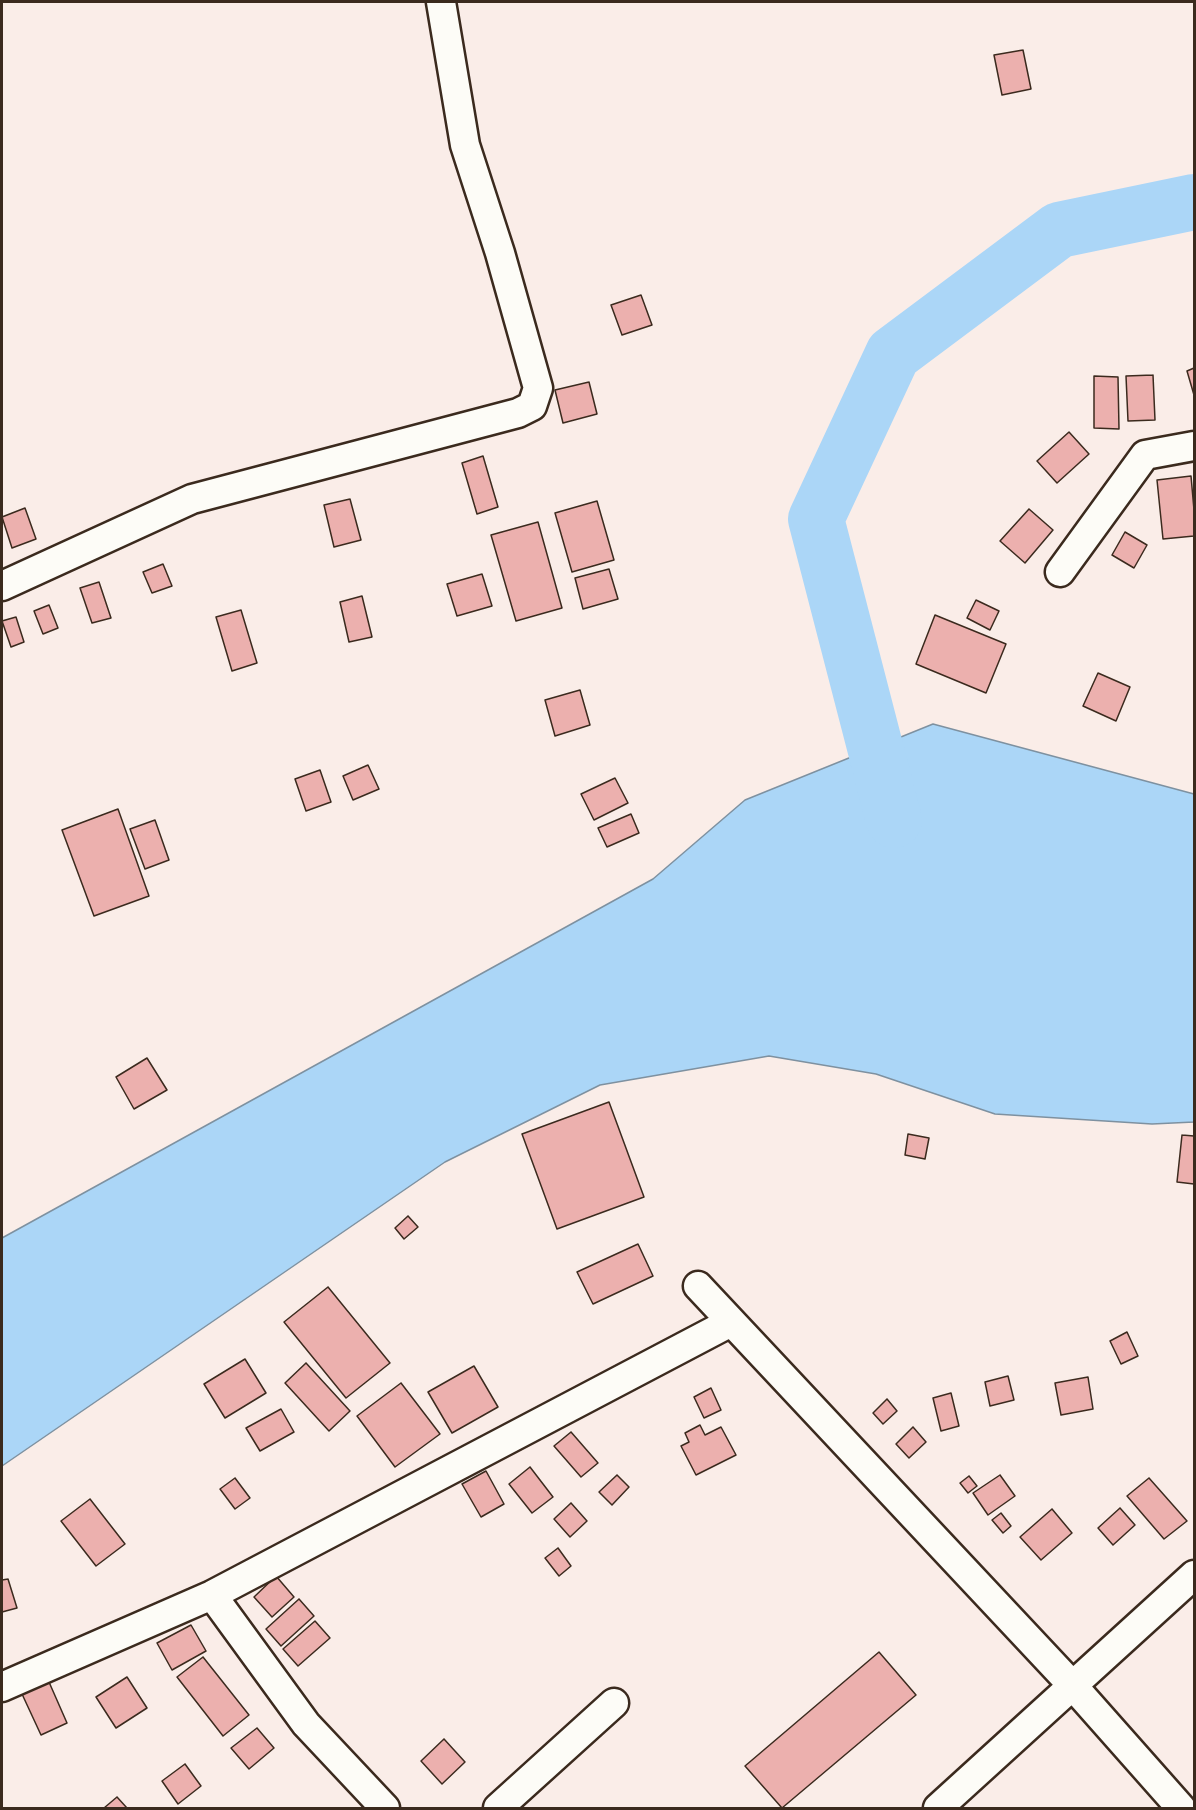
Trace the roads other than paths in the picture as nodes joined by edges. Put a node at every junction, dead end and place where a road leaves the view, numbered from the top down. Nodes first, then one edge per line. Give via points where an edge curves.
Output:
1 (441, 2) edge
2 (1194, 446) edge
3 (1060, 572) dead end
4 (2, 586) edge
5 (698, 1286) dead end
6 (731, 1322) junction
7 (1194, 1575) edge
8 (212, 1595) junction
9 (1072, 1686) junction
10 (2, 1687) edge
11 (614, 1703) dead end
12 (385, 1809) edge
13 (498, 1809) edge
14 (938, 1809) edge
15 (1181, 1809) edge

1 - 4 street via 465,145 538,388 532,406 518,413 192,499
2 - 3 street via 1145,455
5 - 6 street
6 - 8 street
6 - 9 street
7 - 9 street
8 - 10 street
8 - 12 street via 306,1724
9 - 14 street
9 - 15 street
11 - 13 street

